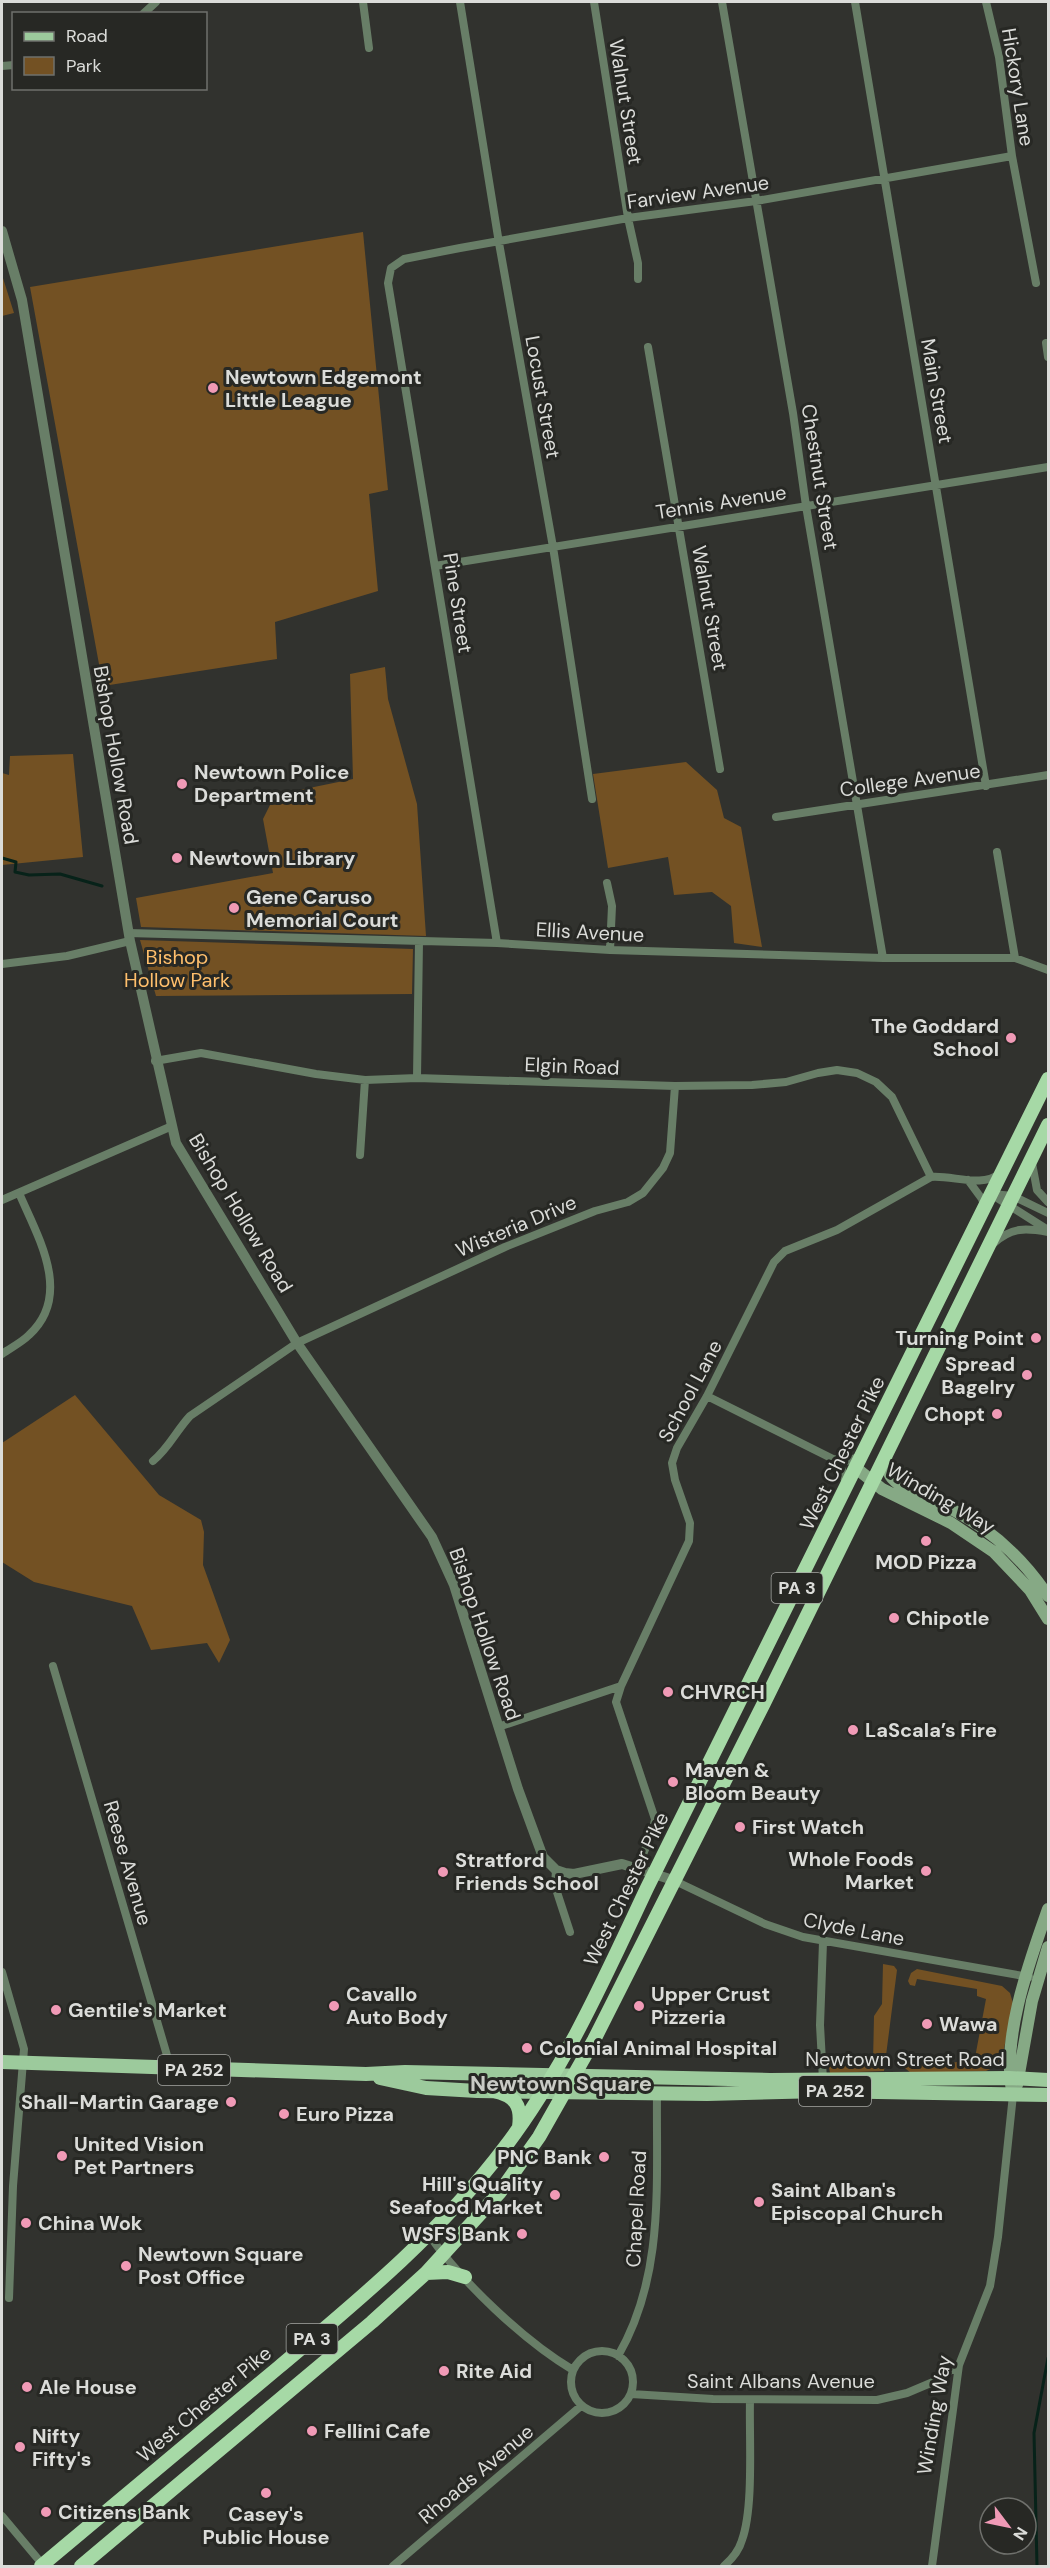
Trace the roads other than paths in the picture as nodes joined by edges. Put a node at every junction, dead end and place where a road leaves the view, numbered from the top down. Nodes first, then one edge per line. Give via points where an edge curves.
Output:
1 (363, 2) edge
2 (460, 2) edge
3 (594, 2) edge
4 (722, 2) edge
5 (855, 2) edge
6 (986, 2) edge
7 (369, 48) dead end
8 (1012, 156) junction
9 (884, 178) junction
10 (756, 201) junction
11 (628, 218) junction
12 (2, 231) edge
13 (499, 243) junction
14 (391, 268) joint
15 (638, 279) dead end
16 (1036, 284) dead end
17 (1046, 343) dead end
18 (648, 347) dead end
19 (1048, 357) edge
20 (1048, 467) edge
21 (936, 484) junction
22 (806, 506) junction
23 (678, 525) junction
24 (553, 547) junction
25 (435, 566) junction
26 (720, 769) dead end
27 (1048, 775) edge
28 (986, 786) junction
29 (592, 799) dead end
30 (859, 806) junction
31 (776, 817) dead end
32 (997, 852) dead end
33 (607, 883) dead end
34 (129, 937) junction
35 (419, 942) junction
36 (497, 943) junction
37 (610, 950) junction
38 (883, 958) junction
39 (1015, 958) junction
40 (2, 964) edge
41 (1048, 970) edge
42 (155, 1060) junction
43 (417, 1078) junction
44 (1048, 1079) edge
45 (364, 1080) junction
46 (675, 1086) junction
47 (1048, 1125) edge
48 (172, 1126) junction
49 (1035, 1152) junction
50 (360, 1155) dead end
51 (1001, 1173) junction
52 (931, 1177) junction
53 (968, 1180) junction
54 (19, 1193) junction
55 (991, 1194) junction
56 (2, 1200) edge
57 (1011, 1201) junction
58 (1048, 1202) edge
59 (985, 1207) junction
60 (1048, 1213) edge
61 (1048, 1231) edge
62 (982, 1260) junction
63 (297, 1343) junction
64 (2, 1354) edge
65 (707, 1396) junction
66 (863, 1454) junction
67 (886, 1455) junction
68 (833, 1459) junction
69 (153, 1461) dead end
70 (856, 1468) junction
71 (873, 1482) junction
72 (847, 1487) junction
73 (1048, 1596) edge
74 (1048, 1619) edge
75 (53, 1666) dead end
76 (621, 1686) junction
77 (498, 1727) junction
78 (637, 1869) junction
79 (556, 1870) junction
80 (655, 1873) junction
81 (674, 1880) junction
82 (1048, 1909) edge
83 (570, 1932) dead end
84 (823, 1942) junction
85 (1048, 1947) edge
86 (2, 1972) edge
87 (1025, 1976) junction
88 (1038, 1978) junction
89 (2, 2062) edge
90 (22, 2063) junction
91 (171, 2069) junction
92 (366, 2074) junction
93 (554, 2076) junction
94 (575, 2076) junction
95 (1014, 2078) junction
96 (822, 2080) junction
97 (1048, 2080) edge
98 (494, 2091) junction
99 (544, 2092) junction
100 (566, 2092) junction
101 (657, 2093) junction
102 (1013, 2095) junction
103 (1048, 2095) edge
104 (519, 2129) junction
105 (429, 2235) junction
106 (444, 2255) junction
107 (426, 2273) junction
108 (465, 2277) junction
109 (9, 2298) dead end
110 (618, 2356) junction
111 (959, 2365) junction
112 (573, 2370) junction
113 (631, 2394) junction
114 (750, 2400) junction
115 (581, 2406) junction
116 (2, 2516) edge
117 (42, 2566) edge
118 (81, 2566) edge
119 (393, 2566) edge
120 (724, 2566) edge
121 (932, 2566) edge

1 - 7 street
2 - 13 street, Locust Street
3 - 11 street, Walnut Street
4 - 10 street, Chestnut Street
5 - 9 street, Main Street
6 - 8 street, Hickory Lane via 999,57
8 - 9 street, Farview Avenue
8 - 16 street, Hickory Lane
9 - 10 street, Farview Avenue
9 - 21 street, Main Street
10 - 11 street, Farview Avenue
10 - 22 street, Chestnut Street via 794,413
11 - 13 street, Farview Avenue
11 - 15 street, Walnut Street
12 - 34 street, Bishop Hollow Road via 22,300
13 - 14 street, Farview Avenue via 404,259
13 - 24 street, Locust Street
14 - 25 street, Pine Street via 388,283
17 - 19 street
18 - 23 street, Walnut Street
20 - 21 street, Tennis Avenue
21 - 22 street, Tennis Avenue
21 - 28 street, Main Street
22 - 23 street, Tennis Avenue
22 - 30 street, Chestnut Street
23 - 24 street, Tennis Avenue
23 - 26 street, Walnut Street
24 - 25 street, Tennis Avenue
24 - 29 street, Locust Street
25 - 36 street, Pine Street
27 - 28 street, College Avenue
28 - 30 street, College Avenue
30 - 31 street, College Avenue
30 - 38 street, Chestnut Street
32 - 39 street
33 - 37 street via 612,906
34 - 35 street, Ellis Avenue
34 - 40 street, Ellis Avenue via 67,956
34 - 42 street, Bishop Hollow Road
35 - 36 street, Ellis Avenue
35 - 43 street
36 - 37 street, Ellis Avenue
37 - 38 street, Ellis Avenue
38 - 39 street, Ellis Avenue
39 - 41 street, Ellis Avenue
42 - 45 street, Elgin Road via 201,1053
42 - 48 street, Bishop Hollow Road
43 - 45 street, Elgin Road
43 - 46 street, Elgin Road
44 - 51 highway, West Chester Pike / PA 3
45 - 50 street
46 - 52 street, Elgin Road via 752,1085 837,1070 857,1073 876,1082 892,1097
46 - 63 street, Wisteria Drive via 670,1153 643,1193 505,1247
47 - 49 highway, West Chester Pike / PA 3
48 - 54 street
48 - 63 street, Bishop Hollow Road via 176,1143
49 - 57 highway, West Chester Pike / PA 3
49 - 58 street via 1035,1184
51 - 53 street via 991,1180
51 - 55 highway, West Chester Pike / PA 3
52 - 53 street
52 - 65 street, School Lane via 837,1230 785,1251 774,1262
53 - 59 street
54 - 56 street
54 - 64 street via 46,1257 51,1274 50,1292 40,1323
55 - 57 street
55 - 59 highway, West Chester Pike / PA 3
57 - 60 street
57 - 61 street
57 - 62 highway, West Chester Pike / PA 3
59 - 66 highway, West Chester Pike / PA 3
61 - 62 street via 1011,1231 993,1244
62 - 67 highway, West Chester Pike / PA 3
63 - 69 street, Wisteria Drive via 190,1416 167,1449
63 - 77 street, Bishop Hollow Road via 442,1555
65 - 68 street
65 - 76 street, School Lane via 672,1463 690,1523 689,1540
66 - 68 street via 854,1460
66 - 70 highway, West Chester Pike / PA 3
67 - 71 highway, West Chester Pike / PA 3
67 - 73 main road, Winding Way via 886,1466 895,1482 987,1531 1016,1556
68 - 72 street via 842,1470
70 - 71 main road, Winding Way
70 - 72 highway, West Chester Pike / PA 3
71 - 74 main road, Winding Way via 987,1546 1019,1576
71 - 81 highway, West Chester Pike / PA 3
72 - 80 highway, West Chester Pike / PA 3
75 - 91 street, Reese Avenue
76 - 77 street
76 - 78 street via 616,1702 655,1819
77 - 79 street, Bishop Hollow Road via 534,1838 543,1857
78 - 79 street via 622,1864 574,1874
78 - 80 street
79 - 83 street via 555,1886
80 - 81 street
80 - 93 highway, West Chester Pike / PA 3
81 - 84 street, Clyde Lane via 765,1924
81 - 94 highway, West Chester Pike / PA 3
82 - 87 main road, Winding Way
84 - 87 street, Clyde Lane
84 - 96 street
85 - 88 main road, Winding Way
86 - 90 street via 24,2043
87 - 88 street, Clyde Lane
87 - 95 main road, Winding Way via 1013,2039
88 - 95 main road, Winding Way
89 - 90 main road, PA 252
90 - 91 main road, PA 252
90 - 109 street
91 - 92 main road, PA 252
92 - 93 main road, Newtown Street Road / PA 252
92 - 98 main road, Newtown Street Road / PA 252 via 426,2088
93 - 94 main road, Newtown Street Road / PA 252
93 - 99 highway, West Chester Pike / PA 3
94 - 96 main road, Newtown Street Road / PA 252
94 - 100 highway, West Chester Pike / PA 3
95 - 96 main road, Newtown Street Road / PA 252
95 - 97 main road, Newtown Street Road / PA 252
95 - 102 main road, Winding Way
98 - 99 main road, Newtown Street Road / PA 252
98 - 104 highway via 518,2103
99 - 100 main road, Newtown Street Road / PA 252
99 - 104 highway, West Chester Pike / PA 3
100 - 101 main road, Newtown Street Road / PA 252
100 - 106 highway, West Chester Pike / PA 3 via 500,2192
101 - 102 main road, Newtown Street Road / PA 252
101 - 110 street, Chapel Road via 651,2266 638,2318
102 - 103 main road, Newtown Street Road / PA 252
102 - 111 street, Winding Way via 990,2286
104 - 105 highway, West Chester Pike / PA 3
105 - 106 street
105 - 117 highway, West Chester Pike / PA 3 via 351,2306
106 - 107 highway, West Chester Pike / PA 3
106 - 108 street
107 - 108 highway via 440,2271
107 - 118 highway, West Chester Pike / PA 3
108 - 112 street via 536,2347
110 - 112 street via 604,2351 590,2353
110 - 113 street via 631,2371
111 - 114 street, Saint Albans Avenue via 933,2382 877,2400
111 - 121 street, Winding Way
112 - 115 street via 571,2388
113 - 114 street, Saint Albans Avenue
113 - 115 street via 611,2412 595,2413
114 - 120 street via 748,2510 738,2549
115 - 119 street, Rhoads Avenue
116 - 117 street

